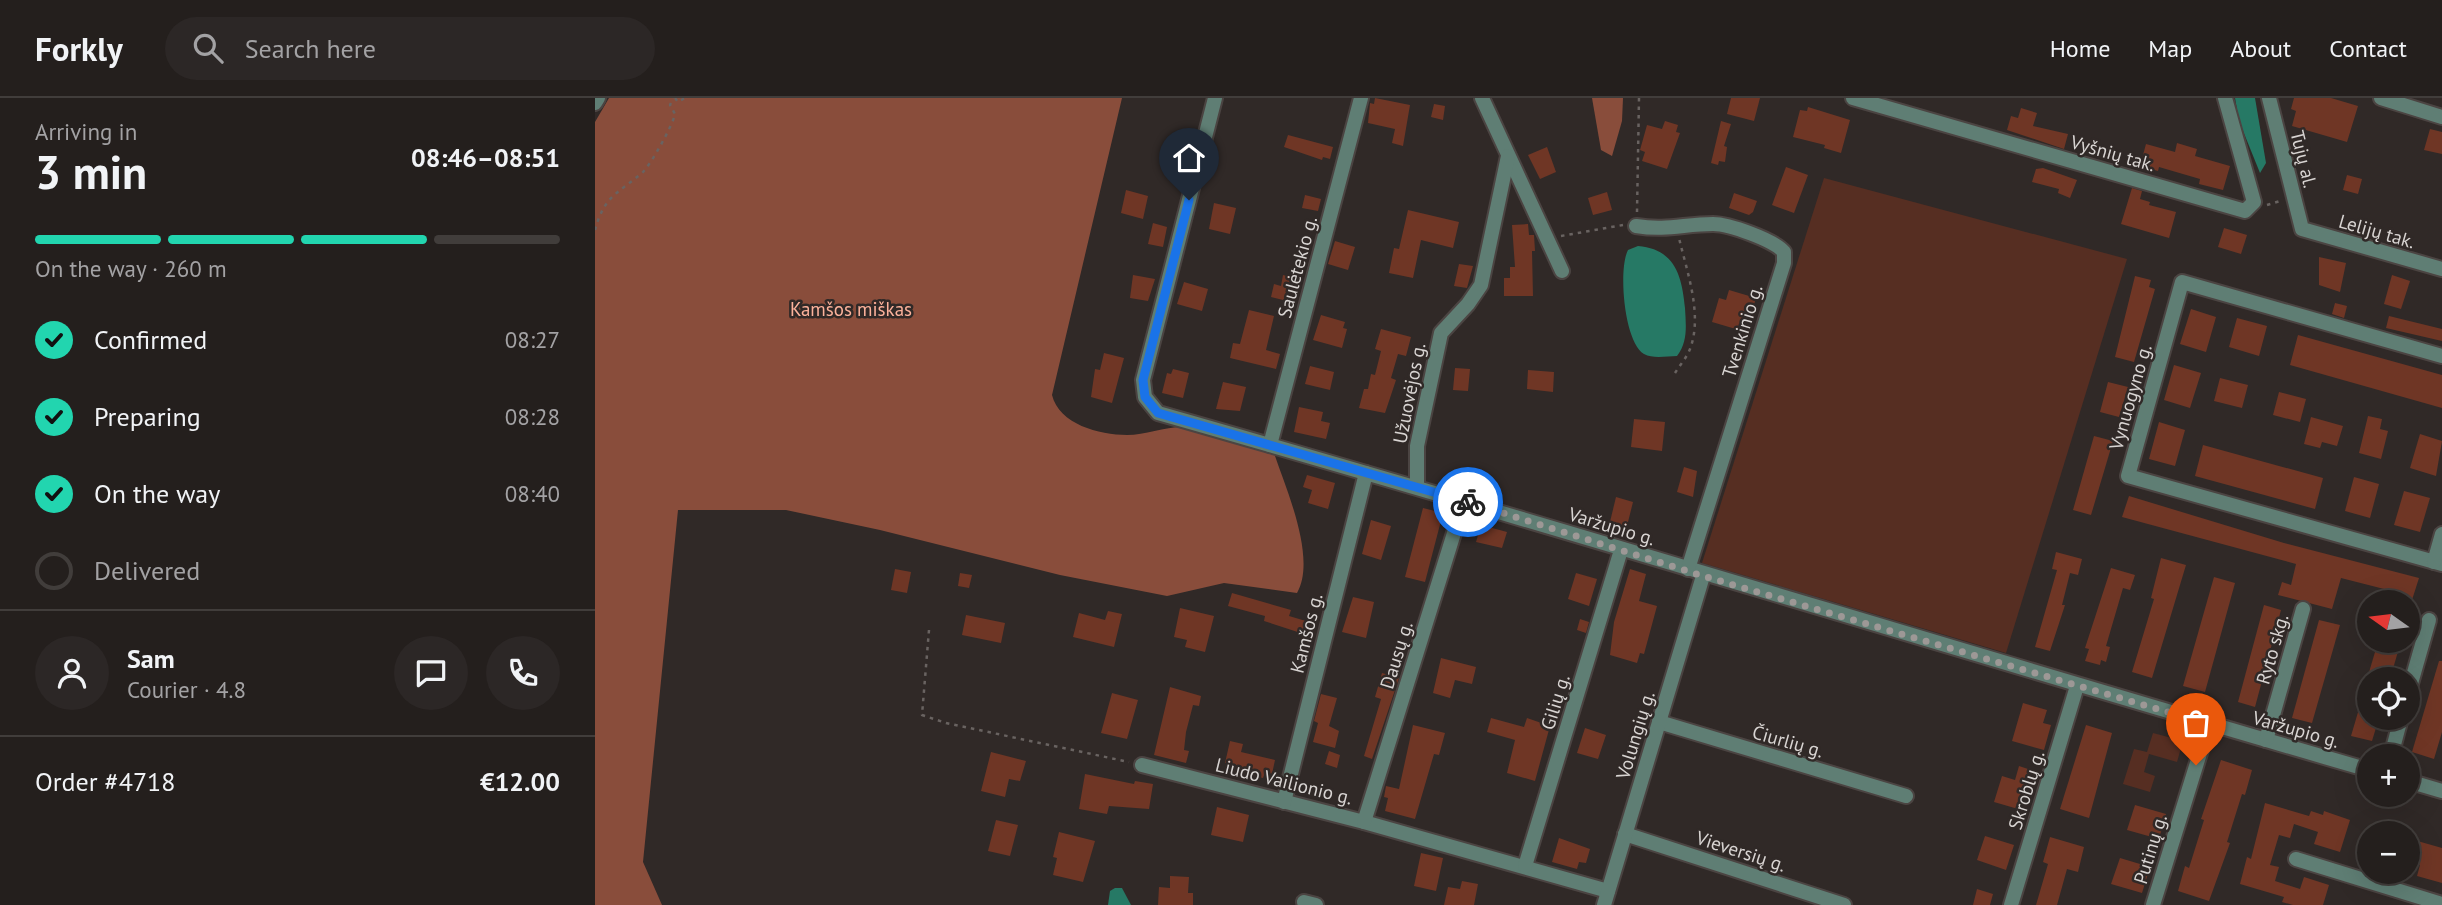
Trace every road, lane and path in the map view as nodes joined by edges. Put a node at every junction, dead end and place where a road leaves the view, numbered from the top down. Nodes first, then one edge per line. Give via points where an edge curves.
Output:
1 (598, 98) edge
2 (674, 98) edge
3 (685, 98) edge
4 (1215, 98) edge
5 (1361, 98) edge
6 (1482, 98) edge
7 (1639, 98) edge
8 (1853, 98) edge
9 (2225, 98) edge
10 (2269, 98) edge
11 (2381, 98) edge
12 (595, 103) edge
13 (2442, 117) edge
14 (1508, 156) junction
15 (2291, 187) junction
16 (2254, 202) junction
17 (1636, 226) junction
18 (1677, 228) junction
19 (2302, 229) joint
20 (595, 230) edge
21 (1547, 239) junction
22 (2442, 270) edge
23 (1562, 271) dead end
24 (2442, 356) edge
25 (1675, 373) dead end
26 (1270, 445) junction
27 (1366, 473) junction
28 (1417, 487) junction
29 (1464, 501) junction
30 (2442, 534) edge
31 (1621, 550) junction
32 (2438, 563) edge
33 (1688, 569) junction
34 (1703, 576) junction
35 (2303, 609) dead end
36 (2429, 620) dead end
37 (929, 629) dead end
38 (2416, 667) edge
39 (2077, 686) junction
40 (1659, 722) junction
41 (2209, 724) junction
42 (2266, 740) junction
43 (1142, 765) joint
44 (2357, 767) edge
45 (2420, 785) edge
46 (2442, 791) edge
47 (1906, 796) dead end
48 (1284, 802) junction
49 (1364, 822) junction
50 (1625, 834) junction
51 (2296, 859) dead end
52 (1525, 866) junction
53 (1606, 898) edge
54 (2442, 904) edge
55 (1844, 905) edge
56 (2011, 905) edge
57 (2153, 905) edge

1 - 12 street
2 - 3 path via 678,102
2 - 20 path via 670,105 674,123 646,170 612,194 601,209
4 - 26 street, Varžupio g. via 1143,380 1145,397 1158,413
5 - 26 street, Saulėtekio g.
6 - 14 street
7 - 17 path
8 - 16 street, Vyšnių tak. via 2245,211
9 - 16 street
10 - 15 street, Tujų al.
11 - 13 street
14 - 21 street
14 - 28 street, Užuovėjos g. via 1481,285 1441,333 1417,446
15 - 16 path via 2277,204
15 - 19 street, Tujų al.
17 - 18 street, Tvenkinio g.
17 - 21 path via 1601,227
18 - 25 path via 1694,323 1690,349
18 - 33 street, Tvenkinio g. via 1716,224 1776,243 1784,251
19 - 22 street, Lelijų tak.
21 - 23 street
24 - 32 street, Vynuogyno g. via 2182,282 2128,476
26 - 27 street, Varžupio g.
27 - 28 street, Varžupio g.
27 - 48 street, Kamšos g.
28 - 29 street, Varžupio g.
29 - 31 street, Varžupio g.
29 - 49 street, Dausų g.
30 - 32 street, Vynuogyno g.
31 - 33 street, Varžupio g.
31 - 52 street, Gilių g.
33 - 34 street, Varžupio g.
34 - 39 street, Varžupio g.
34 - 40 street, Volungių g.
35 - 42 street, Ryto skg.
36 - 38 street
37 - 43 path via 922,715
39 - 41 street, Varžupio g.
39 - 56 street, Skroblų g.
40 - 47 street, Čiurlių g.
40 - 50 street, Volungių g.
41 - 42 street, Varžupio g.
41 - 57 street, Putinų g.
42 - 44 street, Varžupio g.
43 - 48 street, Liudo Vailionio g.
45 - 46 street
48 - 49 street, Liudo Vailionio g.
49 - 52 street, Liudo Vailionio g.
50 - 53 street, Volungių g.
50 - 55 street, Vieversių g.
51 - 54 street
52 - 53 street, Liudo Vailionio g.

